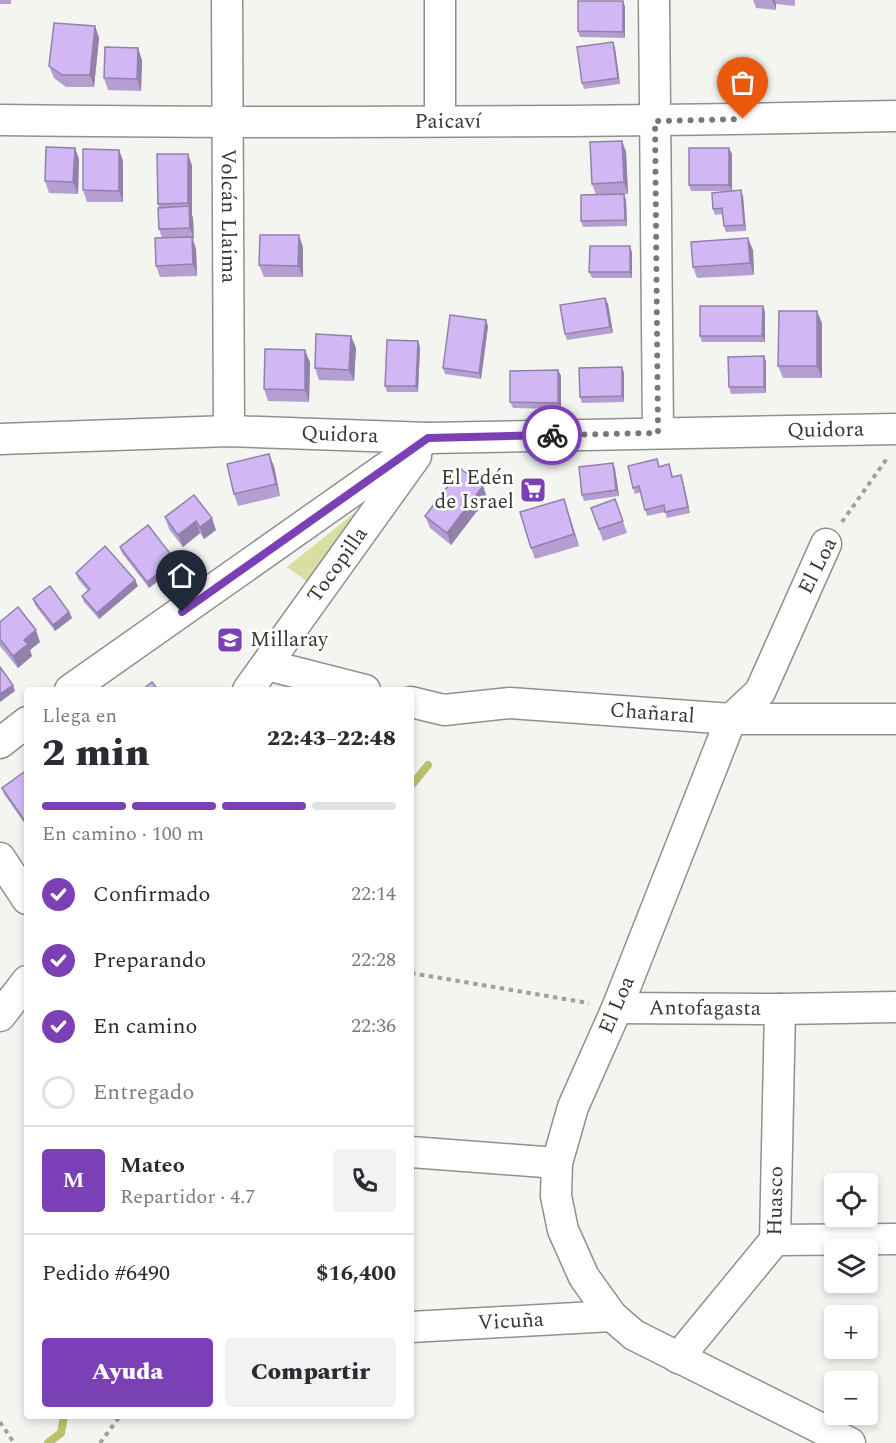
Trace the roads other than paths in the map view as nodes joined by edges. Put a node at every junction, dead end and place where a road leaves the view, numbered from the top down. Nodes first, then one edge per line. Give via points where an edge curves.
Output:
1 (227, 0) edge
2 (440, 0) edge
3 (654, 0) edge
4 (896, 116) edge
5 (0, 120) edge
6 (440, 121) junction
7 (655, 121) junction
8 (227, 123) junction
9 (896, 429) edge
10 (229, 431) junction
11 (658, 433) junction
12 (428, 438) junction
13 (0, 439) edge
14 (826, 544) road end
15 (267, 665) junction
16 (74, 687) edge
17 (250, 687) edge
18 (353, 687) edge
19 (414, 703) edge
20 (731, 719) junction
21 (896, 719) edge
22 (24, 724) edge
23 (0, 743) edge
24 (0, 858) edge
25 (24, 894) edge
26 (24, 985) edge
27 (896, 1006) edge
28 (617, 1008) junction
29 (780, 1009) junction
30 (0, 1016) edge
31 (414, 1152) edge
32 (557, 1163) junction
33 (896, 1239) edge
34 (775, 1240) junction
35 (612, 1316) junction
36 (414, 1327) edge
37 (678, 1358) junction
38 (850, 1443) edge

1 - 8 street, Volcán Llaima
2 - 6 street
3 - 7 street
4 - 7 street, Paicaví
5 - 8 street, Paicaví
6 - 7 street, Paicaví
6 - 8 street, Paicaví
7 - 11 street
8 - 10 street, Volcán Llaima
9 - 11 street, Quidora
10 - 12 street, Quidora
10 - 13 street, Quidora
11 - 12 street, Quidora
12 - 15 street, Tocopilla
12 - 16 street
14 - 20 street, El Loa via 760,692
15 - 17 street, Tocopilla
15 - 18 street
19 - 20 street, Chañaral via 444,710 510,703
20 - 21 street, Chañaral
20 - 28 street, El Loa
22 - 23 street
24 - 25 street
26 - 30 street
27 - 29 street, Antofagasta
28 - 29 street, Antofagasta
28 - 32 street, El Loa via 573,1107
29 - 34 street, Huasco
31 - 32 street
32 - 35 street, El Loa via 556,1196 564,1230 584,1277
33 - 34 street
34 - 37 street, Huasco
35 - 36 street, Vicuña
35 - 37 street, El Loa via 634,1335
37 - 38 street, El Loa

